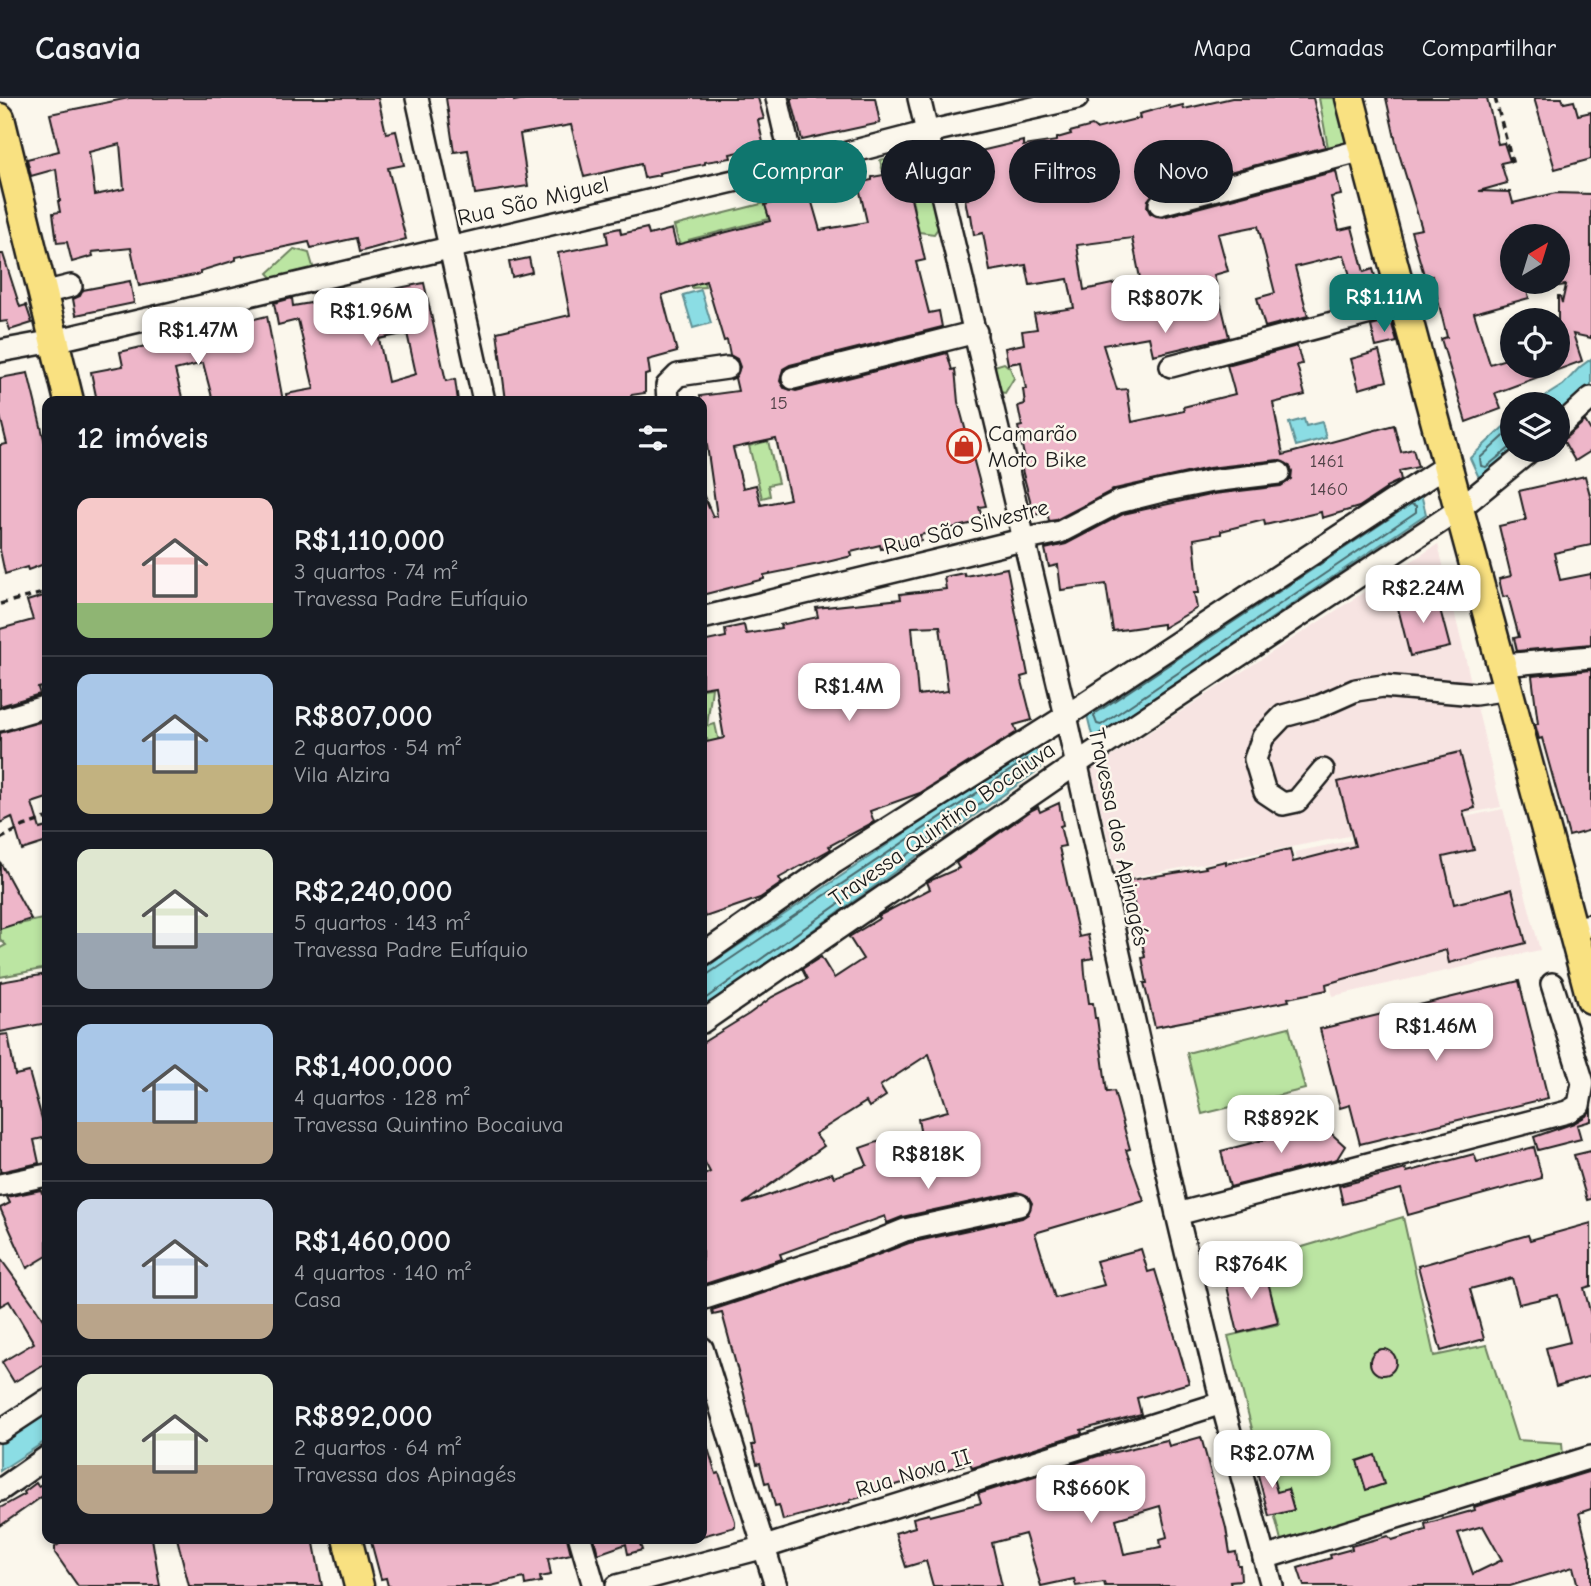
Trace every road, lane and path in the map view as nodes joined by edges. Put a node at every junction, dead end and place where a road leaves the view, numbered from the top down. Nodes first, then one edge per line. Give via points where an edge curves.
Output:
1 (417, 98) edge
2 (776, 98) edge
3 (919, 98) edge
4 (1077, 98) edge
5 (1350, 98) edge
6 (1495, 98) edge
7 (0, 118) edge
8 (928, 132) junction
9 (786, 140) edge
10 (867, 148) edge
11 (1363, 150) junction
12 (1513, 165) dead end
13 (728, 182) edge
14 (1160, 204) dead end
15 (450, 247) junction
16 (71, 286) dead end
17 (43, 293) junction
18 (1404, 304) junction
19 (976, 332) junction
20 (54, 341) junction
21 (0, 351) edge
22 (1171, 366) dead end
23 (727, 368) dead end
24 (793, 378) dead end
25 (68, 396) edge
26 (483, 396) edge
27 (667, 396) edge
28 (1591, 398) edge
29 (1570, 417) edge
30 (1516, 462) edge
31 (1447, 465) junction
32 (1279, 473) dead end
33 (1458, 510) junction
34 (1022, 540) junction
35 (42, 593) edge
36 (0, 604) edge
37 (707, 617) edge
38 (1591, 657) edge
39 (1506, 677) junction
40 (42, 707) edge
41 (1066, 716) junction
42 (0, 720) edge
43 (1076, 764) junction
44 (1323, 770) dead end
45 (42, 820) edge
46 (0, 839) edge
47 (1582, 926) edge
48 (707, 952) edge
49 (1552, 984) dead end
50 (1591, 999) edge
51 (707, 1019) edge
52 (42, 1176) edge
53 (0, 1185) edge
54 (1019, 1205) dead end
55 (1177, 1214) junction
56 (707, 1297) edge
57 (707, 1364) edge
58 (42, 1403) edge
59 (1222, 1403) junction
60 (0, 1431) edge
61 (1591, 1457) edge
62 (42, 1461) edge
63 (0, 1490) edge
64 (348, 1544) edge
65 (582, 1544) edge
66 (765, 1547) junction
67 (1264, 1558) junction
68 (359, 1586) edge
69 (594, 1586) edge
70 (617, 1586) edge
71 (776, 1586) edge
72 (1272, 1586) edge

1 - 15 street
2 - 9 street
3 - 8 street, Travessa dos Apinagés
4 - 8 street, Rua São Miguel
5 - 11 main road
6 - 12 path
7 - 17 main road
8 - 10 street, Rua São Miguel
8 - 19 street, Travessa dos Apinagés
11 - 14 street
11 - 18 main road
13 - 15 street, Rua São Miguel
15 - 20 street, Rua São Miguel
15 - 26 street
16 - 17 street
17 - 20 main road
18 - 22 street
18 - 31 main road
19 - 24 street
19 - 34 street, Travessa dos Apinagés
20 - 21 street, Rua São Miguel
20 - 25 main road
23 - 27 street via 678,375 667,386
28 - 29 street
30 - 33 street, Travessa Quintino Bocaiuva
31 - 33 main road
31 - 41 street, Travessa Quintino Bocaiuva
32 - 34 street, Rua São Silvestre via 1212,481 1118,502 1060,533
33 - 39 main road
33 - 43 street, Travessa Quintino Bocaiuva
34 - 37 street, Rua São Silvestre
34 - 41 street, Travessa dos Apinagés
35 - 36 path
38 - 39 street
39 - 44 street via 1475,694 1384,686 1356,690 1283,716 1263,737 1255,759 1265,792 1283,804 1297,801
39 - 47 main road
40 - 42 street
41 - 43 street, Travessa dos Apinagés
41 - 48 street, Travessa Quintino Bocaiuva via 835,862
43 - 51 street, Travessa Quintino Bocaiuva
43 - 55 street, Travessa dos Apinagés
45 - 46 path
47 - 50 main road
49 - 55 street via 1583,1083 1579,1105 1567,1112
52 - 53 street
54 - 56 street via 905,1230
55 - 59 street, Travessa dos Apinagés
57 - 66 street
58 - 60 street
59 - 66 street, Rua Nova II
59 - 67 street, Travessa dos Apinagés
61 - 67 street
62 - 63 street
64 - 68 main road
65 - 69 street
66 - 70 street, Rua Nova II
66 - 71 street
67 - 72 street, Travessa dos Apinagés

